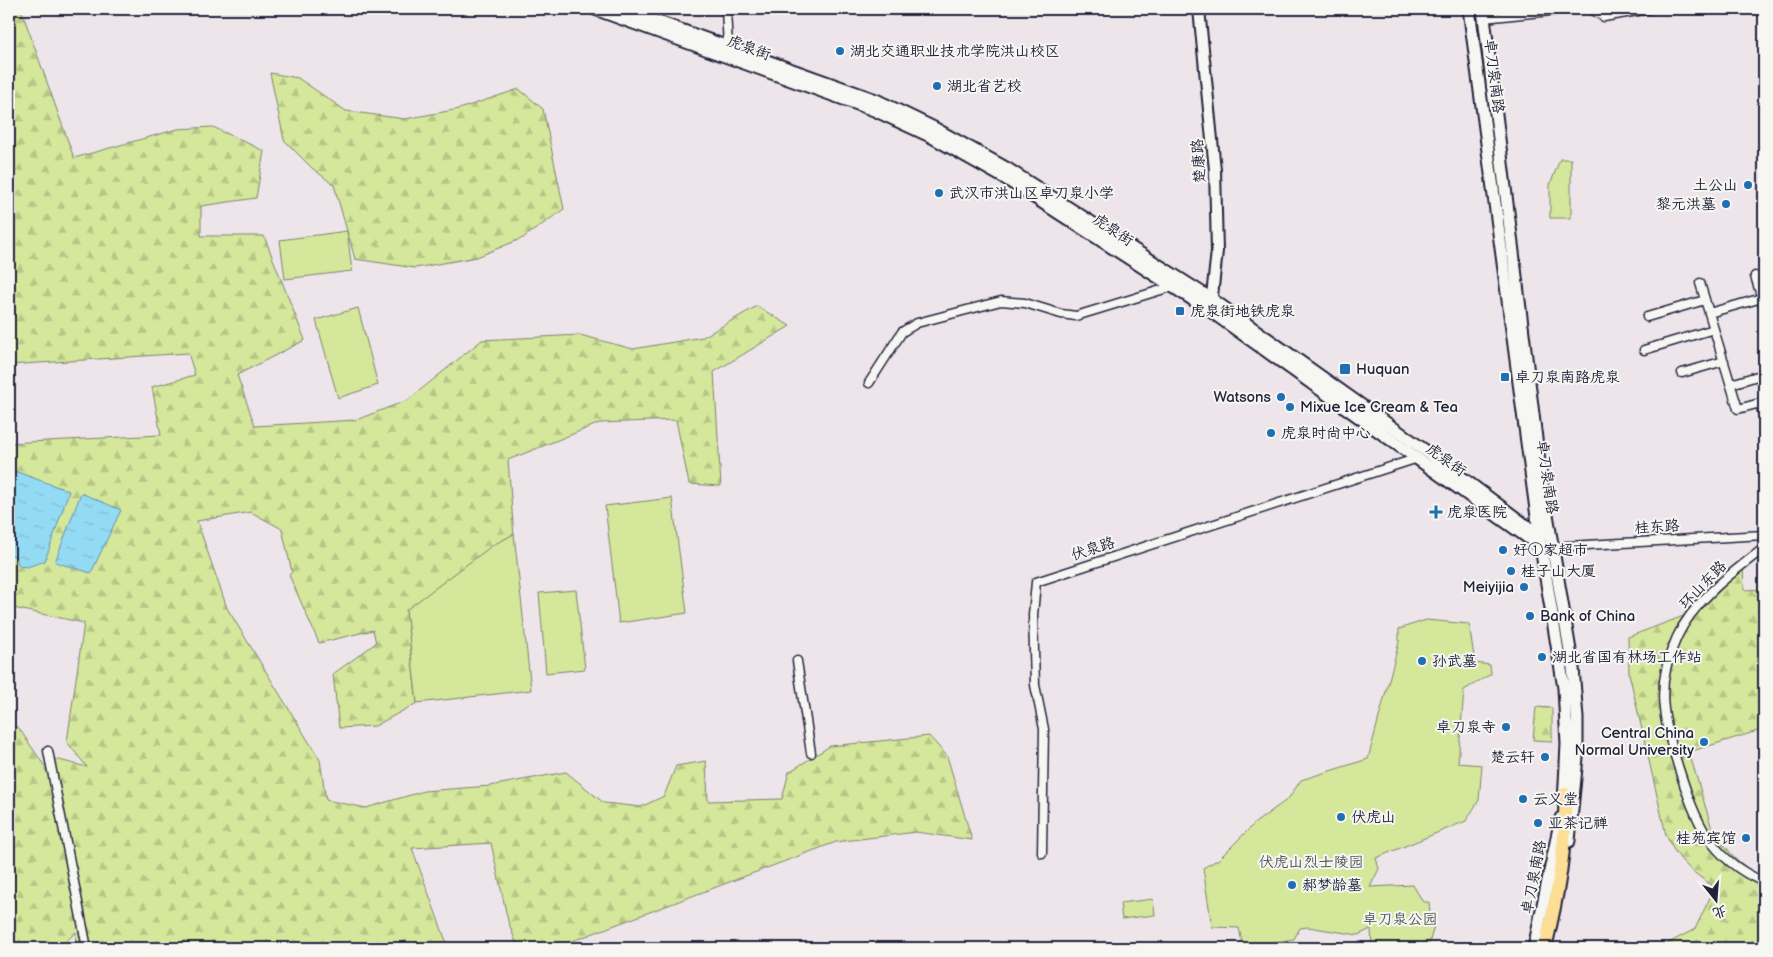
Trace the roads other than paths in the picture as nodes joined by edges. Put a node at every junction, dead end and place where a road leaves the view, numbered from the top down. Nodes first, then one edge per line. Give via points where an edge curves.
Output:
1 (595, 9) edge
2 (622, 9) edge
3 (726, 9) edge
4 (1199, 9) edge
5 (1469, 9) edge
6 (1570, 9) edge
7 (1590, 9) edge
8 (1649, 9) edge
9 (1484, 13) edge
10 (728, 47) junction
11 (1755, 276) dead end
12 (1700, 283) dead end
13 (1170, 287) junction
14 (1705, 300) junction
15 (1763, 301) edge
16 (1211, 305) junction
17 (1709, 313) junction
18 (1647, 317) dead end
19 (1714, 329) junction
20 (1644, 350) dead end
21 (1724, 361) junction
22 (1682, 374) dead end
23 (1764, 374) edge
24 (869, 383) dead end
25 (1731, 384) junction
26 (1762, 403) edge
27 (1764, 417) edge
28 (1418, 458) junction
29 (1536, 508) junction
30 (1510, 512) junction
31 (1764, 535) edge
32 (1544, 543) junction
33 (1764, 548) edge
34 (797, 661) dead end
35 (48, 751) dead end
36 (811, 753) dead end
37 (1565, 794) junction
38 (1042, 853) dead end
39 (1764, 882) edge
40 (1548, 944) edge
41 (87, 948) edge
42 (1534, 948) edge

1 - 13 main road, 虎泉街 via 874,110 930,136 1003,177
2 - 10 main road, 虎泉街
3 - 10 street
4 - 16 street, 楚康路 via 1215,170 1217,251
5 - 29 main road, 卓刀泉南路
6 - 9 street
7 - 8 street via 1604,18
9 - 32 main road, 卓刀泉南路 via 1530,396
10 - 16 main road, 虎泉街 via 876,100 934,128 1006,168
11 - 15 street
12 - 14 street
13 - 16 main road, 虎泉街
13 - 24 street via 1076,316 1025,303 1001,301 917,323 902,332
14 - 17 street
14 - 18 street
15 - 17 street
16 - 28 main road, 虎泉街
16 - 30 main road, 虎泉街
17 - 19 street
19 - 20 street
19 - 21 street
21 - 22 street
21 - 25 street
23 - 25 street
25 - 26 street via 1738,409
26 - 27 street
28 - 32 main road, 虎泉街
28 - 38 street, 伏泉路 via 1036,582 1033,615 1035,685 1044,729
29 - 30 main road via 1522,513
29 - 32 main road, 卓刀泉南路
30 - 32 main road, 虎泉街
31 - 32 street, 桂东路
32 - 37 main road, 卓刀泉南路 via 1564,688
32 - 40 main road, 卓刀泉南路 via 1573,668 1578,742 1566,866
33 - 39 street, 环山东路 via 1733,572 1687,621 1671,651 1662,691 1670,740 1701,829 1730,862
34 - 36 street
35 - 41 street
37 - 40 highway via 1562,851
37 - 42 main road, 卓刀泉南路

